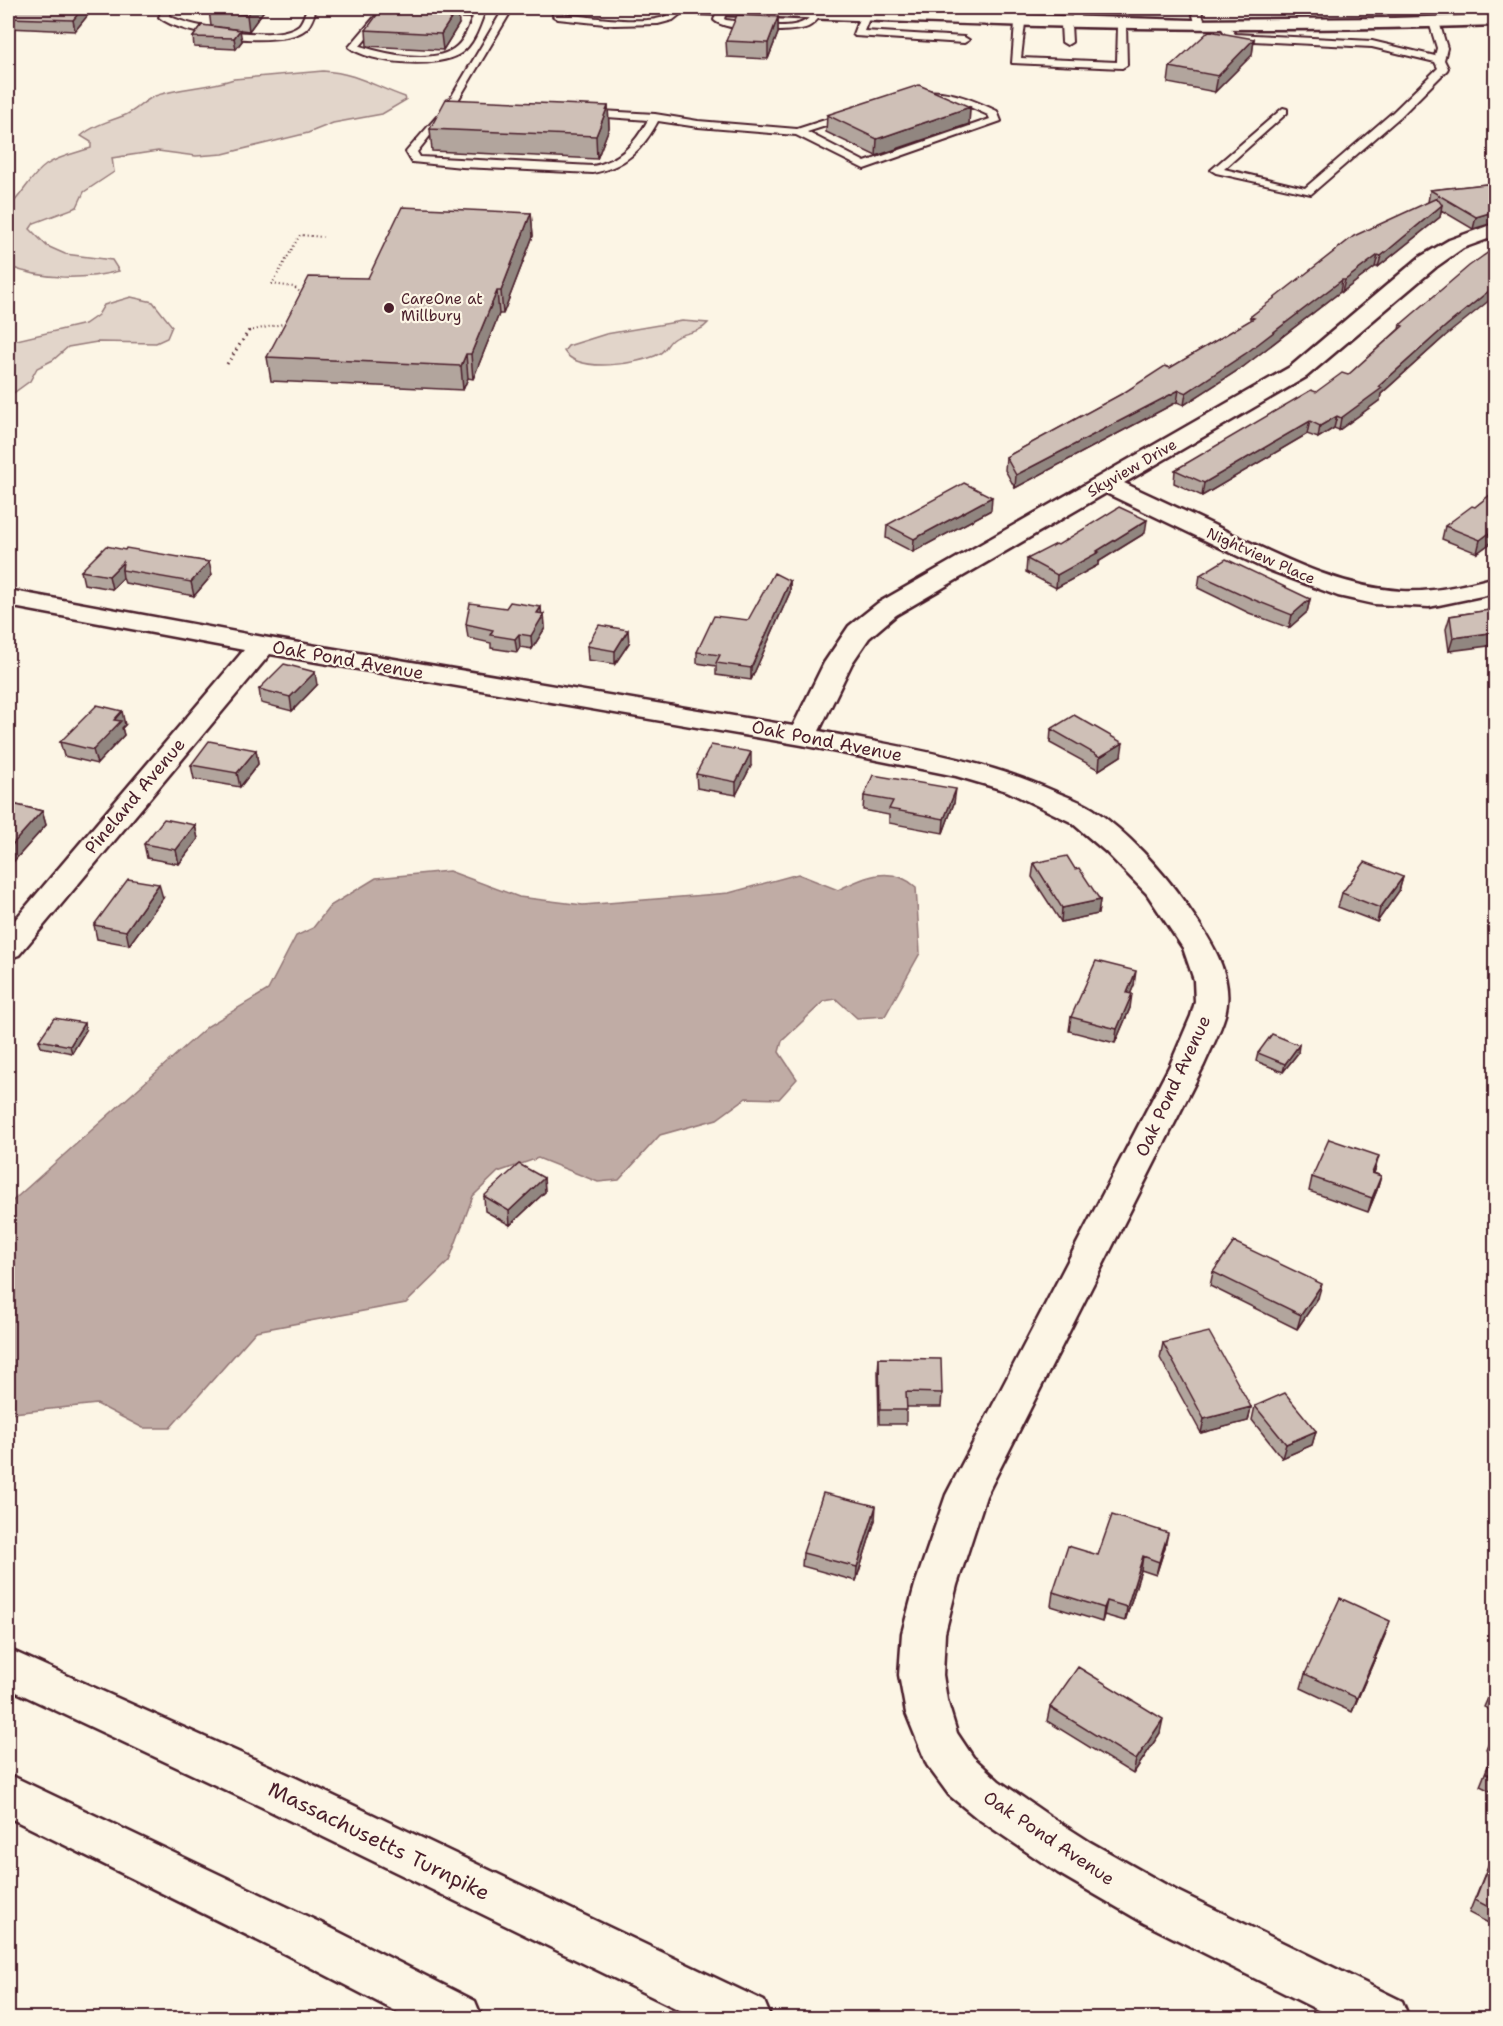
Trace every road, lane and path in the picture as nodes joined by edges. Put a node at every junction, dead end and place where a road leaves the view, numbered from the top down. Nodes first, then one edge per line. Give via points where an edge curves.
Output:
1 (168, 8) edge
2 (311, 8) edge
3 (508, 8) edge
4 (557, 8) edge
5 (684, 8) edge
6 (1195, 8) edge
7 (480, 11) edge
8 (810, 11) edge
9 (393, 13) edge
10 (424, 13) edge
11 (897, 13) edge
12 (988, 14) edge
13 (866, 16) junction
14 (1496, 20) edge
15 (1434, 22) junction
16 (1020, 23) junction
17 (1072, 24) edge
18 (1123, 26) junction
19 (1201, 26) junction
20 (1225, 26) junction
21 (964, 40) dead end
22 (1439, 60) junction
23 (896, 101) edge
24 (450, 105) junction
25 (473, 106) edge
26 (863, 111) edge
27 (1283, 111) dead end
28 (575, 112) edge
29 (655, 117) junction
30 (798, 132) junction
31 (1496, 230) edge
32 (323, 237) dead end
33 (303, 297) edge
34 (294, 317) edge
35 (227, 364) dead end
36 (1105, 483) junction
37 (1496, 585) edge
38 (8, 598) edge
39 (263, 645) junction
40 (802, 736) junction
41 (8, 948) edge
42 (8, 1668) edge
43 (8, 1795) edge
44 (458, 2019) edge
45 (747, 2019) edge
46 (1384, 2019) edge

1 - 2 lane via 164,17 172,22 230,35 291,33 303,27
3 - 24 lane
4 - 5 lane via 558,16 650,22 669,19
5 - 8 main road
6 - 19 lane
7 - 9 lane via 461,48 448,58 381,56 354,47 377,17
7 - 10 lane
8 - 13 main road
11 - 12 main road
11 - 13 main road
12 - 16 main road
13 - 21 lane via 858,34
14 - 15 main road
15 - 20 main road
15 - 22 lane via 1442,48
16 - 17 main road
16 - 18 lane via 1016,61 1098,64 1122,64
17 - 18 main road
18 - 19 main road
19 - 20 main road
20 - 22 lane via 1232,37 1372,44
22 - 27 lane via 1443,68 1307,192 1216,170
23 - 30 lane via 928,91 946,93 993,113 996,121 864,166
24 - 25 lane
24 - 29 lane via 411,152 416,160 580,169 607,166 641,143
26 - 30 lane
28 - 29 lane
29 - 30 lane
31 - 36 main road, Skyview Drive via 1456,244 1428,262 1299,372
32 - 33 path via 300,236 272,284 294,287
34 - 35 path via 286,324 266,329 250,328
36 - 37 main road, Nightview Place via 1323,583 1397,598 1428,599
36 - 40 main road, Skyview Drive via 886,609 859,632 838,663
38 - 39 main road, Oak Pond Avenue
39 - 40 main road, Oak Pond Avenue
39 - 41 main road, Pineland Avenue
40 - 46 main road, Oak Pond Avenue via 995,777 1082,815 1158,887 1199,946 1210,980 1208,1016 1186,1065 966,1495 921,1648 921,1676 932,1726 956,1772 993,1804 1054,1845 1123,1887
42 - 45 main road, Massachusetts Turnpike via 280,1793
43 - 44 main road

